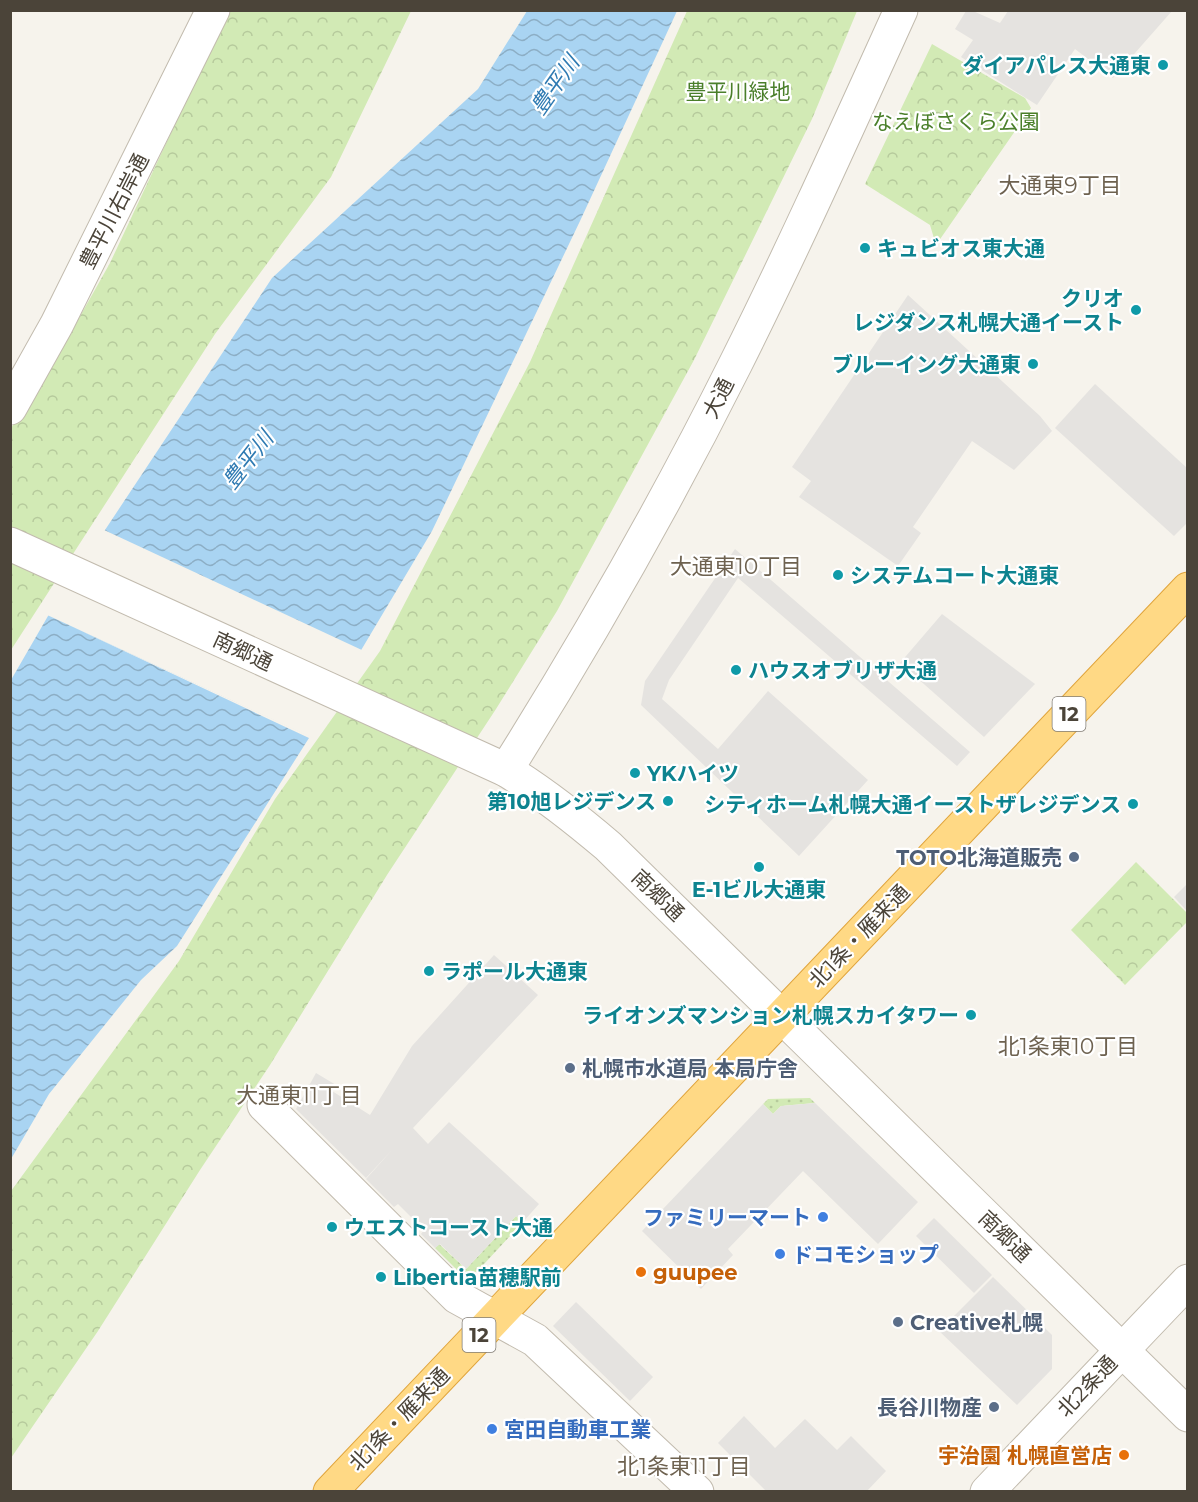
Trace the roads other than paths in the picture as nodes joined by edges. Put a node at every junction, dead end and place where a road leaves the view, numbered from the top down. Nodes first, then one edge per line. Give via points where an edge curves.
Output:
1 (213, 10) edge
2 (901, 10) edge
3 (10, 408) edge
4 (10, 544) edge
5 (1188, 589) edge
6 (506, 770) junction
7 (782, 1017) junction
8 (264, 1105) dead end
9 (1188, 1281) edge
10 (496, 1317) junction
11 (1122, 1350) junction
12 (1188, 1415) edge
13 (330, 1491) edge
14 (697, 1491) edge
15 (987, 1491) edge

1 - 3 street, 豊平川右岸通 via 57,324
2 - 6 street, 大通 via 832,163 681,469 589,634
4 - 6 street, 南郷通
5 - 7 highway, 北1条・雁来通 / 12
6 - 7 street, 南郷通 via 546,796 608,846
7 - 10 highway, 北1条・雁来通 / 12
7 - 11 street, 南郷通
8 - 10 street via 457,1297
9 - 11 street, 北2条通
10 - 13 highway, 北1条・雁来通 / 12
10 - 14 street via 535,1340
11 - 12 street, 南郷通
11 - 15 street, 北2条通

